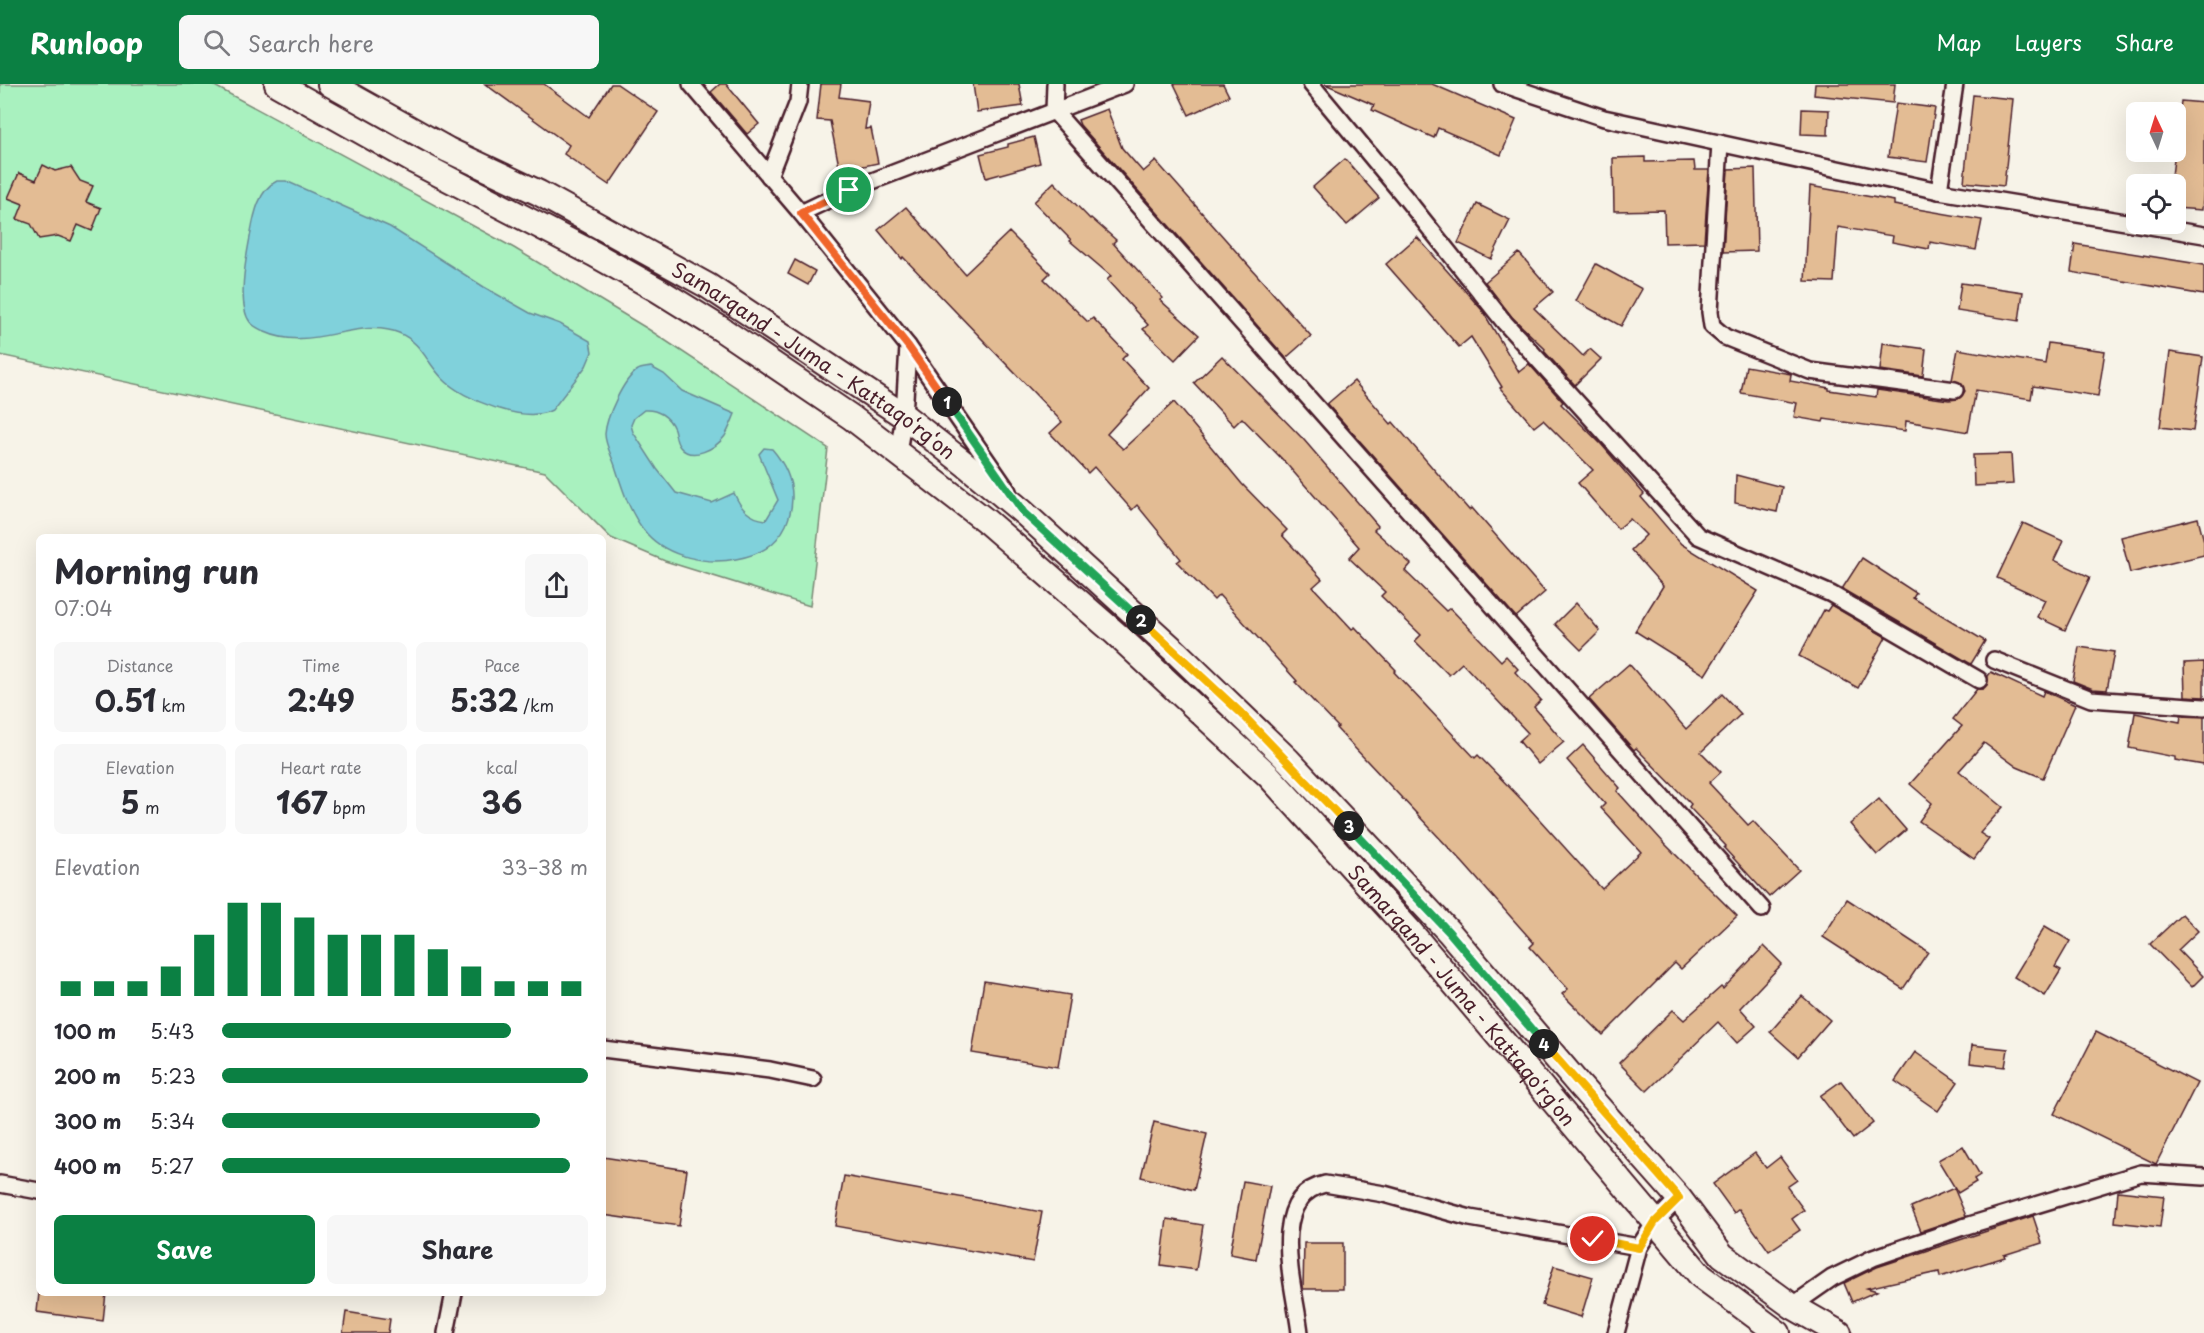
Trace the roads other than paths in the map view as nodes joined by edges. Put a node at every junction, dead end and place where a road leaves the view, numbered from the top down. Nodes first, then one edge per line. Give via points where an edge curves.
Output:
1 (277, 84) edge
2 (330, 84) edge
3 (691, 84) edge
4 (800, 84) edge
5 (1055, 84) edge
6 (1125, 84) edge
7 (1311, 84) edge
8 (1502, 84) edge
9 (1955, 84) edge
10 (1054, 111) junction
11 (1719, 143) junction
12 (769, 176) junction
13 (1939, 191) junction
14 (801, 213) junction
15 (2204, 235) edge
16 (908, 346) junction
17 (1955, 390) dead end
18 (904, 416) junction
19 (898, 452) junction
20 (1024, 513) junction
21 (1994, 660) dead end
22 (1979, 680) dead end
23 (2204, 707) edge
24 (1762, 909) dead end
25 (606, 1048) edge
26 (813, 1080) dead end
27 (2204, 1177) edge
28 (0, 1184) edge
29 (36, 1190) edge
30 (1679, 1198) junction
31 (1655, 1222) junction
32 (1639, 1248) junction
33 (453, 1296) edge
34 (1792, 1306) junction
35 (446, 1333) edge
36 (1300, 1333) edge
37 (1616, 1333) edge
38 (1778, 1333) edge
39 (1839, 1333) edge

1 - 19 main road, Samarqand - Juma - Kattaqo‘rg‘on via 658,290 842,410
2 - 18 main road, Samarqand - Juma - Kattaqo‘rg‘on via 708,286
3 - 12 street
4 - 12 street via 798,102
5 - 10 street
6 - 10 street
7 - 22 street via 1505,323 1698,536 1831,594
8 - 11 street via 1604,118
9 - 13 street
10 - 14 street via 849,190
10 - 24 street
11 - 13 street
11 - 17 street via 1712,326 1725,337 1810,371
12 - 14 street
13 - 15 street
14 - 16 street
16 - 18 street
16 - 20 street
18 - 19 street
18 - 20 main road, Samarqand - Juma - Kattaqo‘rg‘on
19 - 31 main road, Samarqand - Juma - Kattaqo‘rg‘on via 985,520 1115,633 1269,776 1408,929
20 - 30 main road, Samarqand - Juma - Kattaqo‘rg‘on via 1288,760 1449,932
21 - 23 street via 2091,699
25 - 26 street via 770,1070
27 - 34 street via 2141,1173 1953,1230 1873,1258 1832,1278
28 - 29 street
30 - 31 street
30 - 34 main road, Samarqand - Juma - Kattaqo‘rg‘on via 1722,1255
31 - 32 street
31 - 38 main road, Samarqand - Juma - Kattaqo‘rg‘on via 1701,1276
32 - 36 street via 1470,1218 1384,1194 1325,1184 1316,1186 1299,1200 1288,1226 1287,1250
32 - 37 street
33 - 35 street
34 - 39 main road, Samarqand - Juma - Kattaqo‘rg‘on

